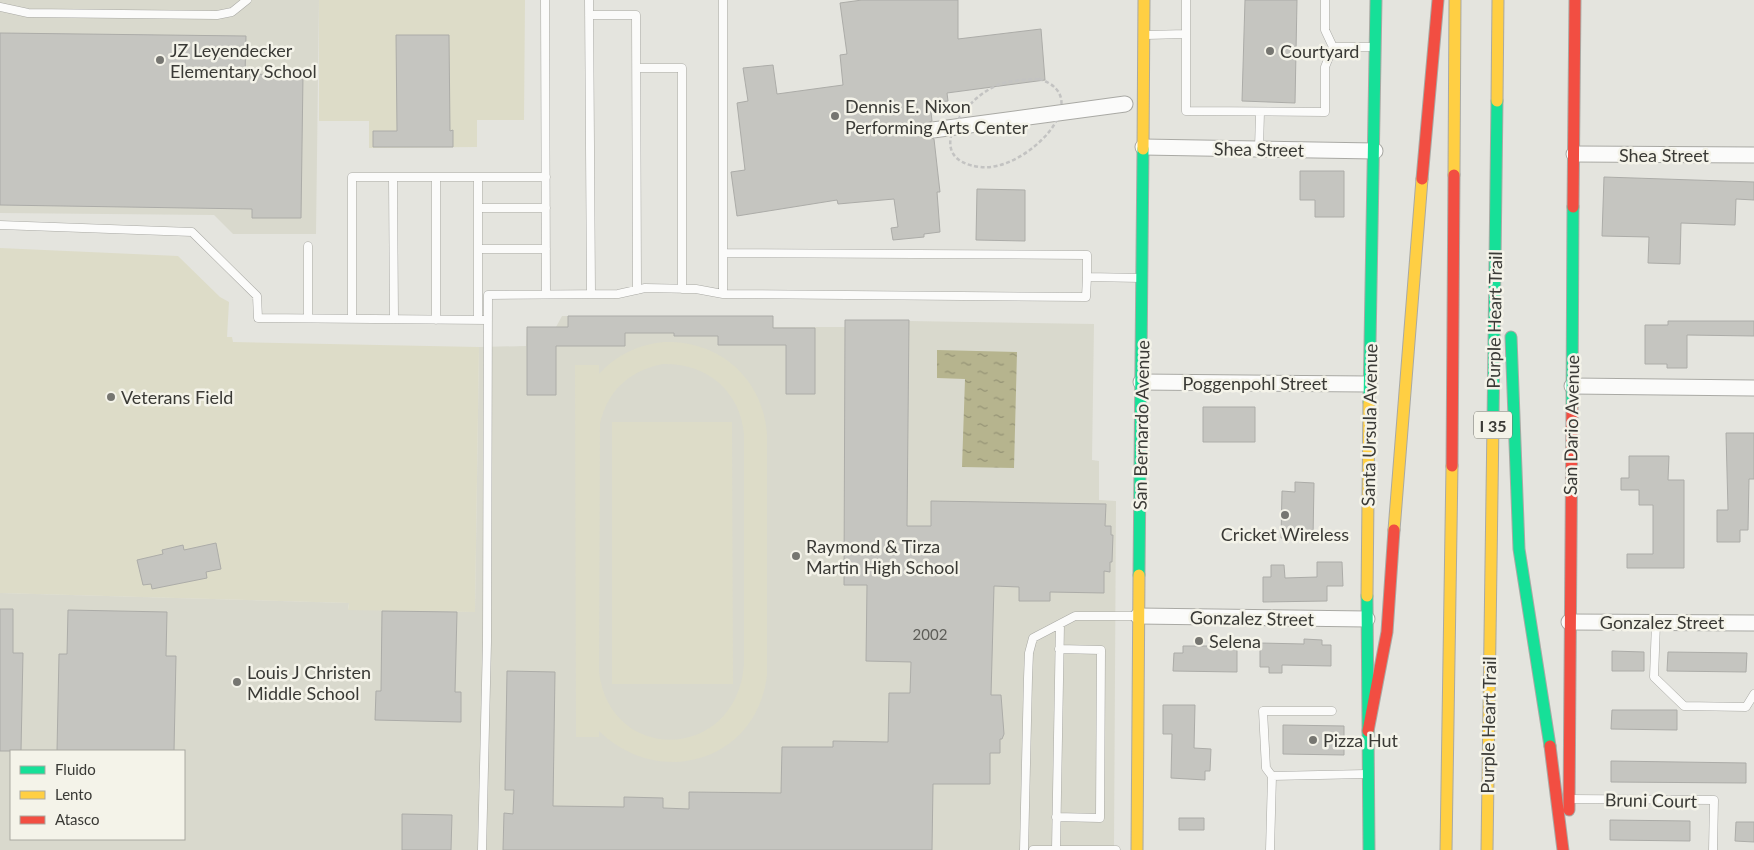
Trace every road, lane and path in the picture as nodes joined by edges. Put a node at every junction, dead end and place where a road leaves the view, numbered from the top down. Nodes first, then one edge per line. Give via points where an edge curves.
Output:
1 (247, 0) edge
2 (545, 0) edge
3 (589, 0) edge
4 (723, 0) edge
5 (1144, 0) edge
6 (1186, 0) edge
7 (1325, 0) edge
8 (1376, 0) edge
9 (1438, 0) edge
10 (1454, 0) edge
11 (1498, 0) edge
12 (1575, 0) edge
13 (0, 7) edge
14 (589, 15) junction
15 (1186, 34) junction
16 (1144, 35) junction
17 (1333, 47) junction
18 (1376, 47) junction
19 (636, 68) junction
20 (1125, 104) dead end
21 (1260, 112) junction
22 (1497, 115) junction
23 (933, 130) dead end
24 (1143, 147) junction
25 (1259, 149) junction
26 (1375, 151) junction
27 (1574, 154) junction
28 (1754, 155) edge
29 (393, 177) junction
30 (436, 177) junction
31 (478, 177) junction
32 (546, 177) junction
33 (478, 208) junction
34 (546, 208) junction
35 (0, 225) edge
36 (308, 246) dead end
37 (478, 249) junction
38 (546, 249) junction
39 (724, 253) junction
40 (1507, 274) dead end
41 (1087, 277) junction
42 (1142, 278) junction
43 (682, 289) junction
44 (637, 290) junction
45 (546, 294) junction
46 (590, 294) junction
47 (723, 294) junction
48 (308, 318) junction
49 (352, 318) junction
50 (394, 319) junction
51 (436, 320) junction
52 (478, 320) junction
53 (488, 320) junction
54 (1510, 324) dead end
55 (1141, 382) junction
56 (1368, 384) junction
57 (1572, 386) junction
58 (1754, 388) edge
59 (1138, 616) junction
60 (1367, 619) junction
61 (1570, 622) junction
62 (1656, 623) junction
63 (1754, 623) edge
64 (1060, 624) junction
65 (1059, 649) junction
66 (1754, 694) edge
67 (1332, 711) dead end
68 (1368, 731) junction
69 (1368, 774) junction
70 (1272, 776) junction
71 (1569, 799) junction
72 (1056, 817) junction
73 (482, 850) edge
74 (1024, 850) edge
75 (1033, 850) edge
76 (1056, 850) edge
77 (1116, 850) edge
78 (1137, 850) edge
79 (1270, 850) edge
80 (1369, 850) edge
81 (1446, 850) edge
82 (1486, 850) edge
83 (1563, 850) edge
84 (1568, 850) edge
85 (1713, 850) edge

1 - 13 lane via 232,12 217,15 28,13
2 - 32 lane
3 - 14 lane
4 - 39 lane
5 - 16 main road, San Bernardo Avenue
6 - 15 lane
7 - 17 lane via 1325,30
8 - 18 main road, Santa Ursula Avenue
9 - 68 main road via 1411,294 1387,632
10 - 81 main road, I 35 via 1452,539
11 - 22 main road, Purple Heart Trail / I 35
12 - 27 main road, San Dario Avenue
14 - 19 lane via 636,15
14 - 46 lane
15 - 16 lane
15 - 21 lane via 1186,111
16 - 24 main road, San Bernardo Avenue
17 - 18 lane
17 - 21 lane via 1325,67 1326,112
18 - 26 main road, Santa Ursula Avenue
19 - 43 lane via 682,68
19 - 44 lane
20 - 23 street
21 - 25 lane
22 - 40 main road
22 - 82 main road, Purple Heart Trail / I 35
24 - 25 street, Shea Street
24 - 42 main road, San Bernardo Avenue
25 - 26 street, Shea Street
26 - 56 main road, Santa Ursula Avenue
27 - 28 street, Shea Street
27 - 57 main road, San Dario Avenue
29 - 30 lane
29 - 49 lane via 352,177
29 - 50 lane
30 - 31 lane
30 - 51 lane
31 - 32 lane
31 - 33 lane
32 - 34 lane
33 - 34 lane
33 - 37 lane
34 - 38 lane
35 - 48 lane via 192,232 257,296 258,318
36 - 48 lane
37 - 38 lane
37 - 52 lane
38 - 45 lane
39 - 41 lane via 1087,255
39 - 47 lane
41 - 42 lane
41 - 47 lane via 1086,297
42 - 55 main road, San Bernardo Avenue
43 - 44 lane
43 - 47 lane
44 - 46 lane
45 - 46 lane
45 - 53 lane via 488,295
48 - 49 lane
49 - 50 lane
50 - 51 lane
51 - 52 lane
52 - 53 lane
53 - 73 lane via 487,642
54 - 83 main road via 1519,549
55 - 56 street, Poggenpohl Street
55 - 59 main road, San Bernardo Avenue
56 - 60 main road, Santa Ursula Avenue
57 - 58 street
57 - 61 main road, San Dario Avenue
59 - 60 street, Gonzalez Street
59 - 64 lane via 1086,614
59 - 78 main road, San Bernardo Avenue
60 - 68 main road, Santa Ursula Avenue
61 - 62 street, Gonzalez Street
61 - 71 main road, San Dario Avenue
62 - 63 street, Gonzalez Street
62 - 66 lane via 1654,677 1684,706 1746,707
64 - 65 lane
64 - 74 lane via 1033,638 1029,653
65 - 72 lane
65 - 72 lane via 1101,650 1100,818
67 - 70 lane via 1263,711 1266,768
68 - 69 main road, Santa Ursula Avenue
69 - 70 lane
69 - 80 main road, Santa Ursula Avenue
70 - 79 lane
71 - 84 main road, San Dario Avenue
71 - 85 lane, Bruni Court via 1714,800
72 - 76 lane
75 - 76 lane
76 - 77 lane

